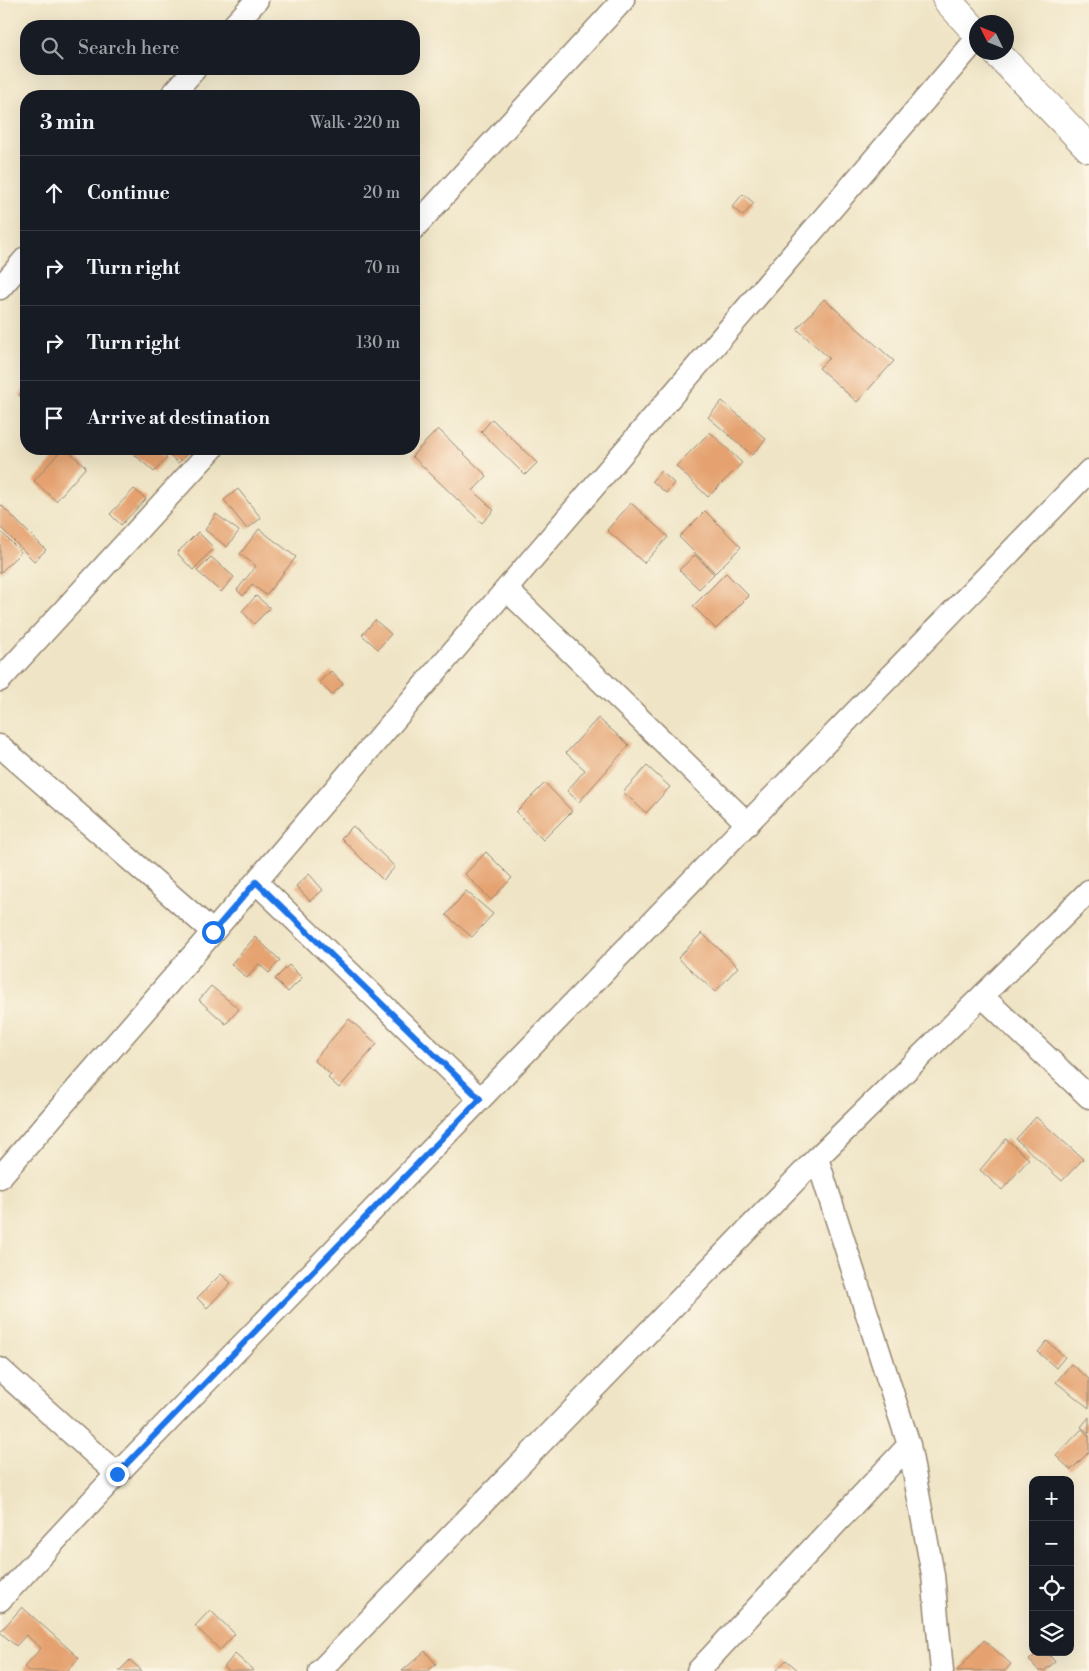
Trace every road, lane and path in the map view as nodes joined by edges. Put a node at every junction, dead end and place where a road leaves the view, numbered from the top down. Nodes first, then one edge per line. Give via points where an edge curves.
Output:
1 (256, 0) edge
2 (623, 0) edge
3 (947, 0) edge
4 (238, 20) edge
5 (969, 24) edge
6 (969, 48) edge
7 (1004, 60) edge
8 (190, 75) edge
9 (176, 90) edge
10 (1089, 148) edge
11 (420, 221) edge
12 (20, 265) edge
13 (0, 288) edge
14 (206, 455) edge
15 (1089, 471) edge
16 (508, 590) junction
17 (0, 680) edge
18 (0, 746) edge
19 (748, 824) junction
20 (256, 882) junction
21 (1089, 891) edge
22 (213, 932) junction
23 (982, 996) junction
24 (1089, 1097) edge
25 (480, 1099) junction
26 (817, 1158) junction
27 (0, 1177) edge
28 (0, 1370) edge
29 (909, 1445) junction
30 (117, 1474) junction
31 (0, 1600) edge
32 (320, 1671) edge
33 (698, 1671) edge
34 (942, 1671) edge

1 - 4 street
2 - 11 street
3 - 5 street
6 - 16 street
7 - 10 street
8 - 9 street
12 - 13 street
14 - 17 street
15 - 19 street
16 - 19 street
16 - 20 street
18 - 22 street
19 - 25 street
20 - 22 street
20 - 25 street
21 - 23 street
22 - 27 street
23 - 24 street
23 - 26 street
25 - 30 street
26 - 29 street
26 - 32 street
28 - 30 street
29 - 33 street
29 - 34 street via 933,1575
30 - 31 street

